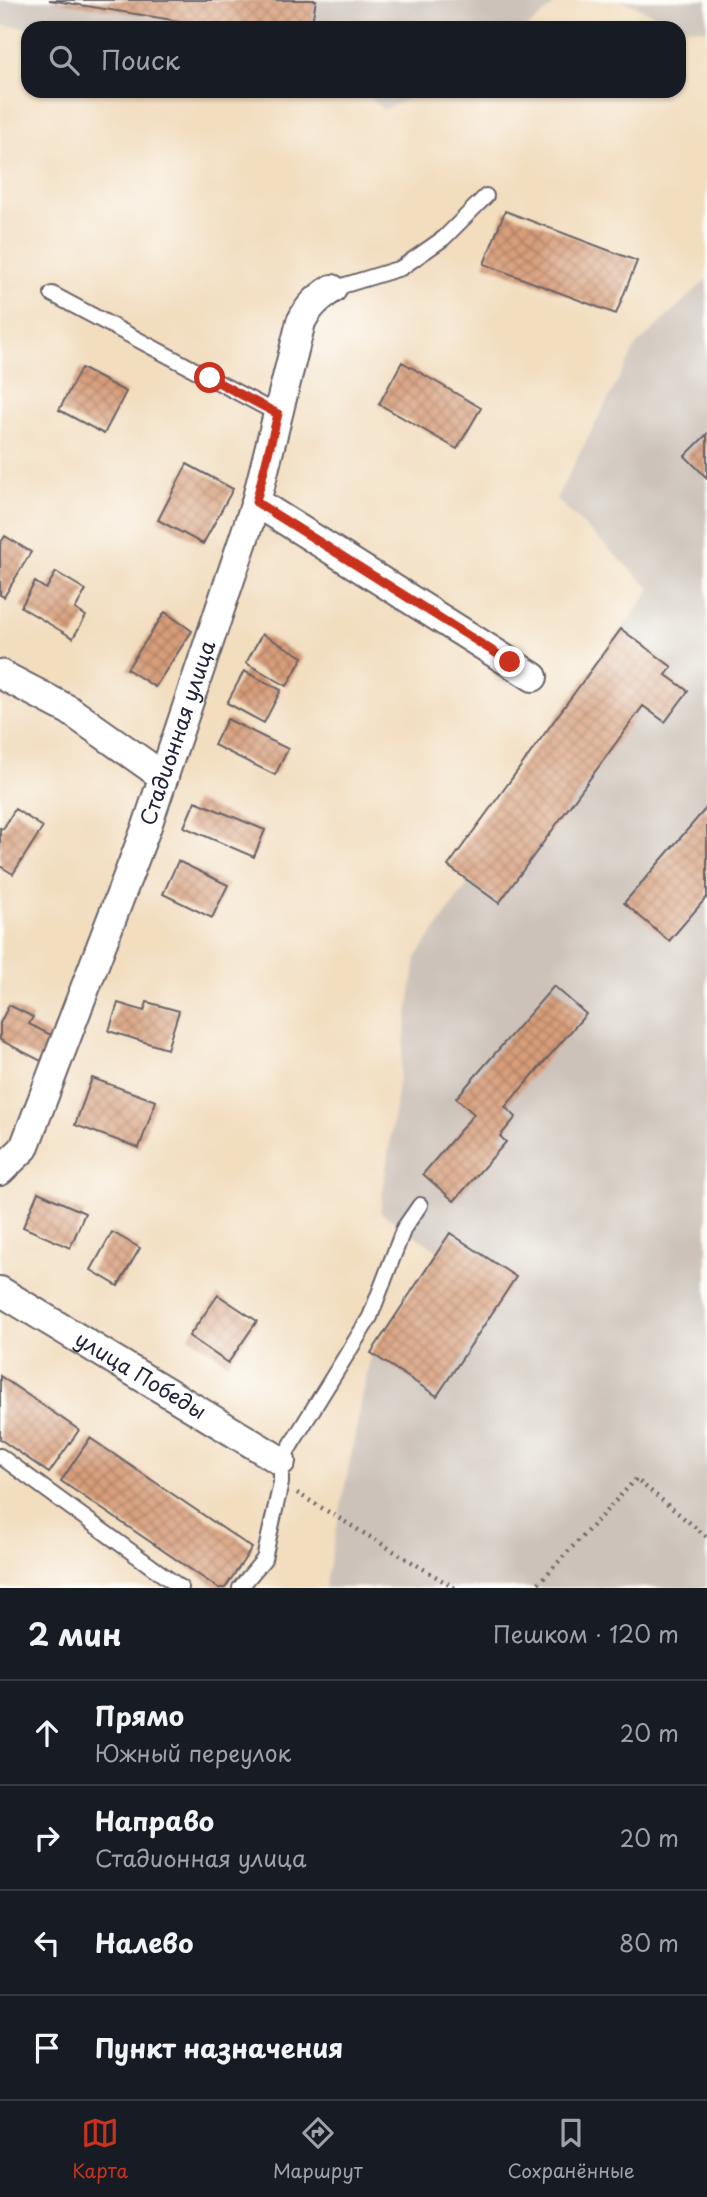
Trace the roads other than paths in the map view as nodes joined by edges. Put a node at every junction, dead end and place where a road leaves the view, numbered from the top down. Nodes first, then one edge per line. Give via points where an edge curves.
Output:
1 (486, 196) dead end
2 (332, 289) joint
3 (51, 294) dead end
4 (278, 414) junction
5 (256, 502) junction
6 (0, 674) edge
7 (533, 677) dead end
8 (163, 777) junction
9 (0, 1171) edge
10 (420, 1205) dead end
11 (0, 1291) edge
12 (0, 1456) edge
13 (281, 1472) junction
14 (181, 1588) edge
15 (240, 1588) edge

1 - 2 lane via 444,238 401,268
2 - 4 street, Стадионная улица via 316,299 301,322
3 - 4 lane
4 - 5 street, Стадионная улица
5 - 7 street
5 - 8 street, Стадионная улица
6 - 8 street via 69,710
8 - 9 street, Стадионная улица via 23,1149
10 - 13 lane via 404,1228 370,1317
11 - 13 street, улица Победы
12 - 14 lane
13 - 15 lane via 264,1559

